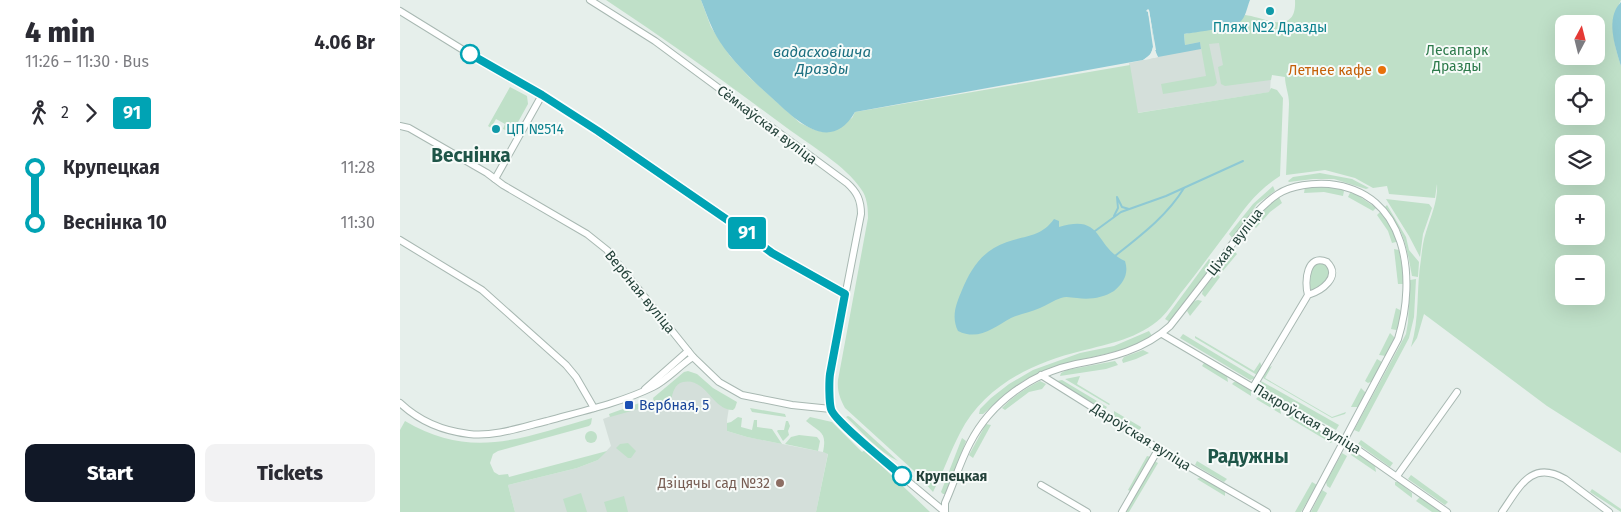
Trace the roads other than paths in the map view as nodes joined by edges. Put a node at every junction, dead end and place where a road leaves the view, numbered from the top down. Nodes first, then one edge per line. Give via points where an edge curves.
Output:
1 (590, 0) edge
2 (400, 10) edge
3 (542, 95) junction
4 (400, 126) edge
5 (495, 179) junction
6 (400, 240) edge
7 (845, 294) junction
8 (1308, 294) junction
9 (1162, 334) junction
10 (688, 351) junction
11 (693, 357) junction
12 (1041, 375) junction
13 (1253, 387) junction
14 (644, 390) junction
15 (1457, 392) dead end
16 (400, 403) edge
17 (594, 408) junction
18 (831, 409) junction
19 (1344, 441) junction
20 (1159, 448) junction
21 (1397, 476) junction
22 (1041, 486) dead end
23 (945, 512) edge
24 (1087, 512) edge
25 (1122, 512) edge
26 (1267, 512) edge
27 (1306, 512) edge
28 (1447, 512) edge
29 (1502, 512) edge
30 (1609, 512) edge

1 - 7 street, Сёмкаўская вуліца via 655,41 854,189 860,200 861,214
2 - 3 street
3 - 5 street
3 - 7 street via 772,253
4 - 5 street, Вербная вуліца via 409,128
5 - 10 street, Вербная вуліца via 587,234 607,250
6 - 17 street via 494,300 566,365
7 - 18 street, Сёмкаўская вуліца via 830,374
8 - 8 street via 1305,279 1308,269 1317,261 1328,262 1332,269 1329,282
8 - 13 street
9 - 12 street, Ціхая вуліца via 1115,356
9 - 13 street, Пакроўская вуліца
9 - 19 street, Ціхая вуліца via 1262,206 1279,193 1302,185 1322,184 1347,188 1367,197 1381,207 1395,226 1406,268 1406,297 1398,339
10 - 11 street, Вербная вуліца
10 - 14 street
11 - 14 street via 663,381
11 - 18 street, Вербная вуліца via 720,382 742,395
12 - 20 street, Дароўская вуліца
12 - 23 street, Ціхая вуліца via 1012,394 985,418 965,453 945,503
13 - 19 street, Пакроўская вуліца
14 - 17 street
15 - 21 street
16 - 17 street via 435,426 478,434 511,430
18 - 23 street via 862,441
19 - 21 street, Пакроўская вуліца
19 - 27 street, Ціхая вуліца
20 - 25 street
20 - 26 street, Дароўская вуліца
21 - 28 street, Пакроўская вуліца
22 - 24 street
29 - 30 street via 1525,480 1546,472 1565,479

